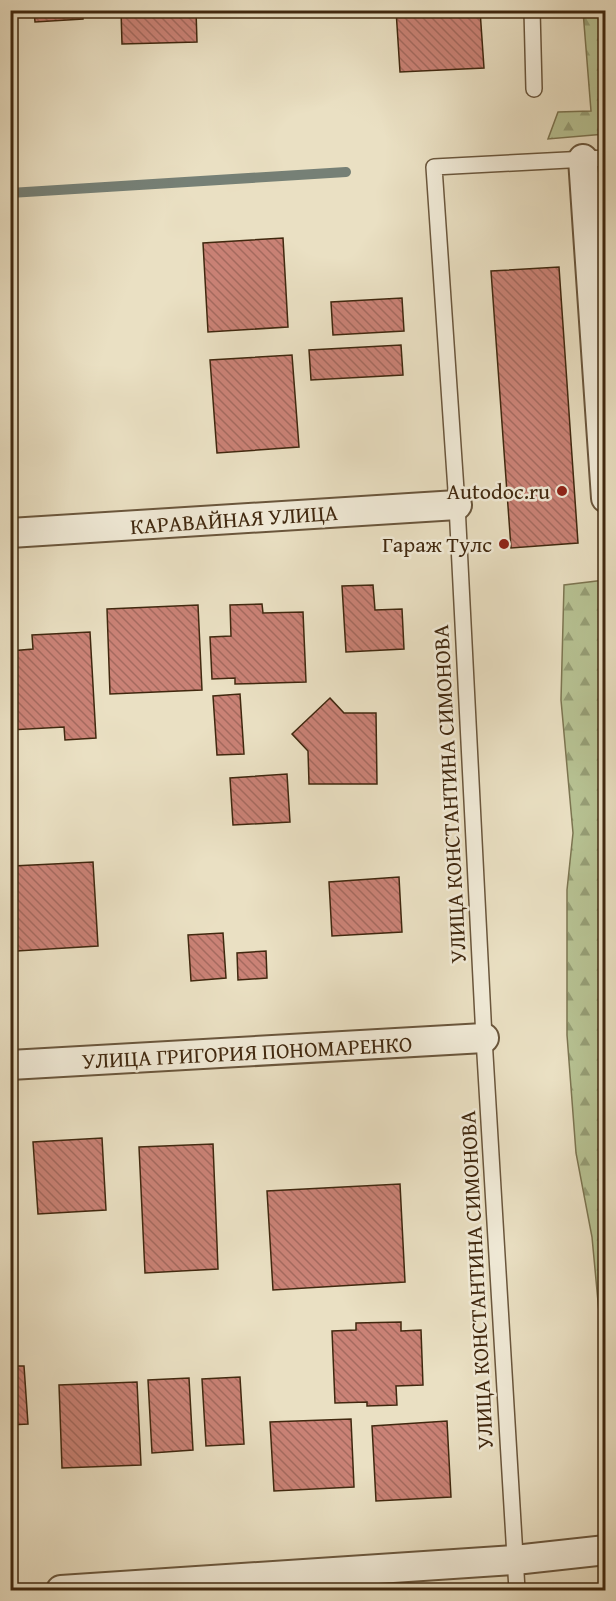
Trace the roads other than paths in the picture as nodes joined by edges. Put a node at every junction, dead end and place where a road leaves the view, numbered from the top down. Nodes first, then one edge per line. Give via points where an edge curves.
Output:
1 (532, 10) edge
2 (534, 89) dead end
3 (594, 158) edge
4 (606, 498) edge
5 (457, 505) junction
6 (10, 533) edge
7 (484, 1038) junction
8 (10, 1065) edge
9 (606, 1550) edge
10 (515, 1560) junction
11 (61, 1590) edge
12 (517, 1590) edge

1 - 2 lane
3 - 4 street
3 - 5 lane, УЛИЦА КОНСТАНТИНА СИМОНОВА via 434,167
5 - 6 street, КАРАВАЙНАЯ УЛИЦА
5 - 7 lane, УЛИЦА КОНСТАНТИНА СИМОНОВА
7 - 8 street, УЛИЦА ГРИГОРИЯ ПОНОМАРЕНКО
7 - 10 lane, УЛИЦА КОНСТАНТИНА СИМОНОВА
9 - 10 street
10 - 11 street
10 - 12 lane, УЛИЦА КОНСТАНТИНА СИМОНОВА

